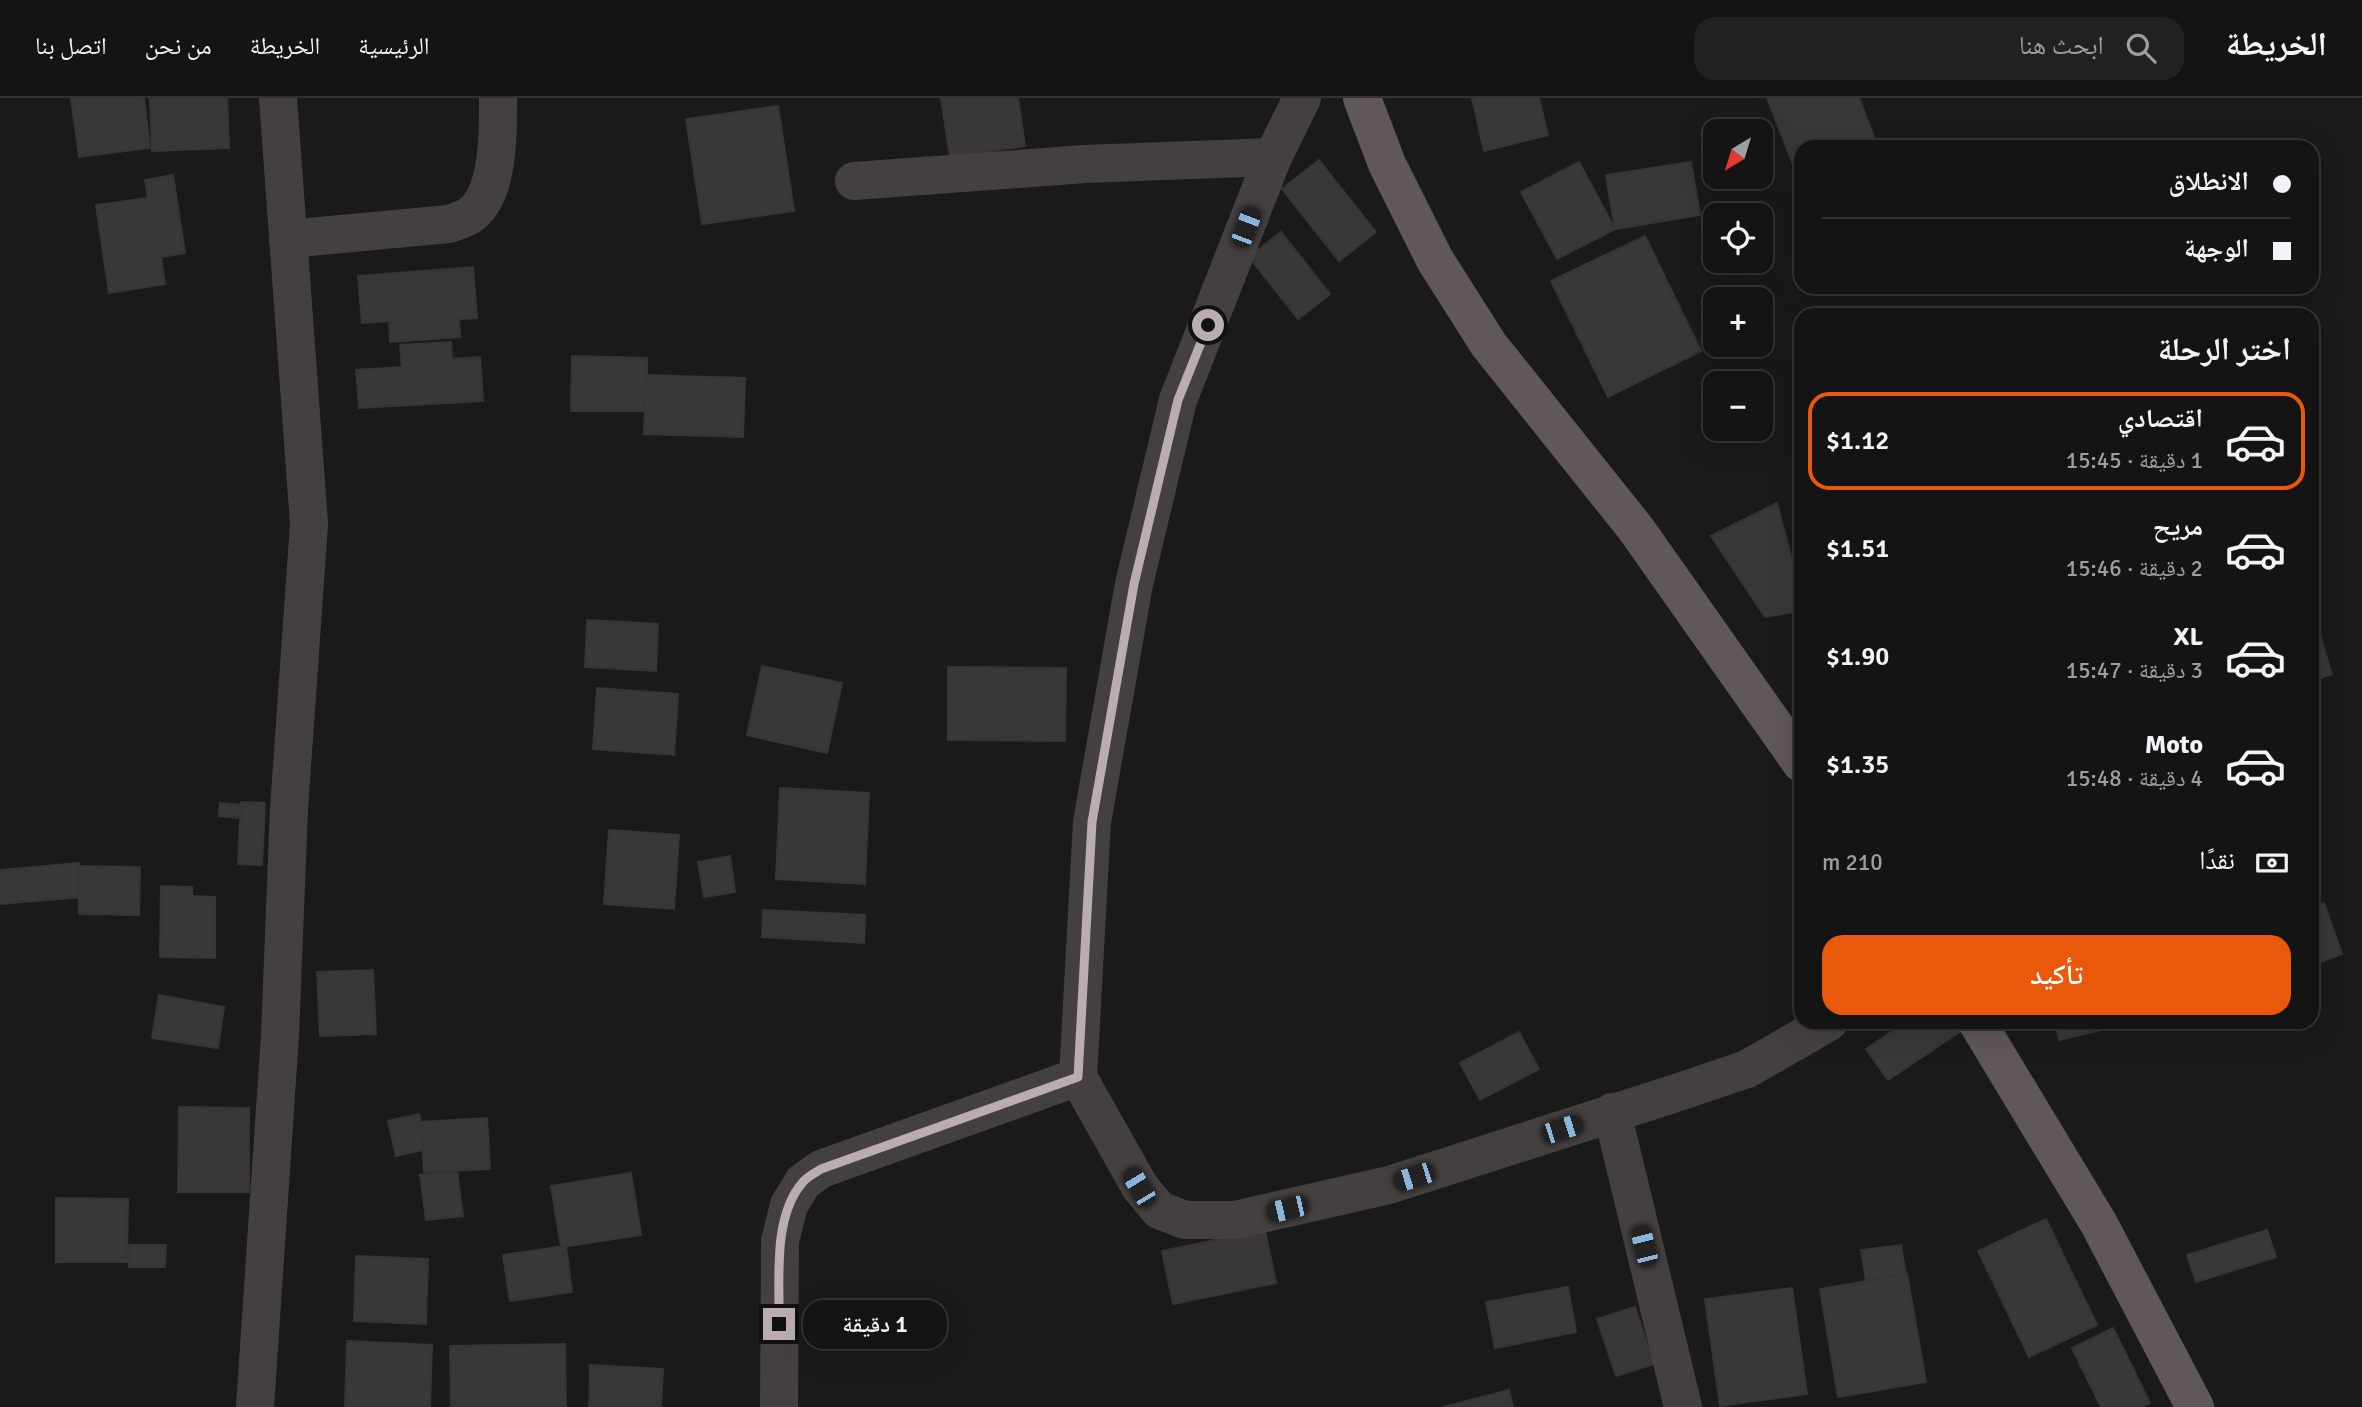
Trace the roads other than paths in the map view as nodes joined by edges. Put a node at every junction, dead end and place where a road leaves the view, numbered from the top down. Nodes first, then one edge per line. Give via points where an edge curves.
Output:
1 (278, 98) edge
2 (498, 98) edge
3 (1302, 98) edge
4 (1362, 98) edge
5 (1273, 157) junction
6 (854, 181) dead end
7 (288, 239) junction
8 (1794, 753) edge
9 (1817, 1029) edge
10 (1981, 1029) edge
11 (1078, 1077) junction
12 (1612, 1112) junction
13 (255, 1407) edge
14 (779, 1407) edge
15 (1683, 1407) edge
16 (2195, 1407) edge

1 - 7 street
2 - 7 street via 498,156 485,196 471,215 449,224
3 - 5 street
4 - 8 main road via 1387,164 1434,260 1489,345 1636,529
5 - 6 street via 1085,164
5 - 11 street via 1178,400 1134,584 1092,822
7 - 13 street via 309,524
9 - 12 street via 1747,1069
10 - 16 main road via 2099,1224
11 - 12 street via 1139,1187 1159,1210 1185,1220 1236,1220 1389,1185
11 - 14 street via 821,1169 803,1182 789,1205 780,1241
12 - 15 street

